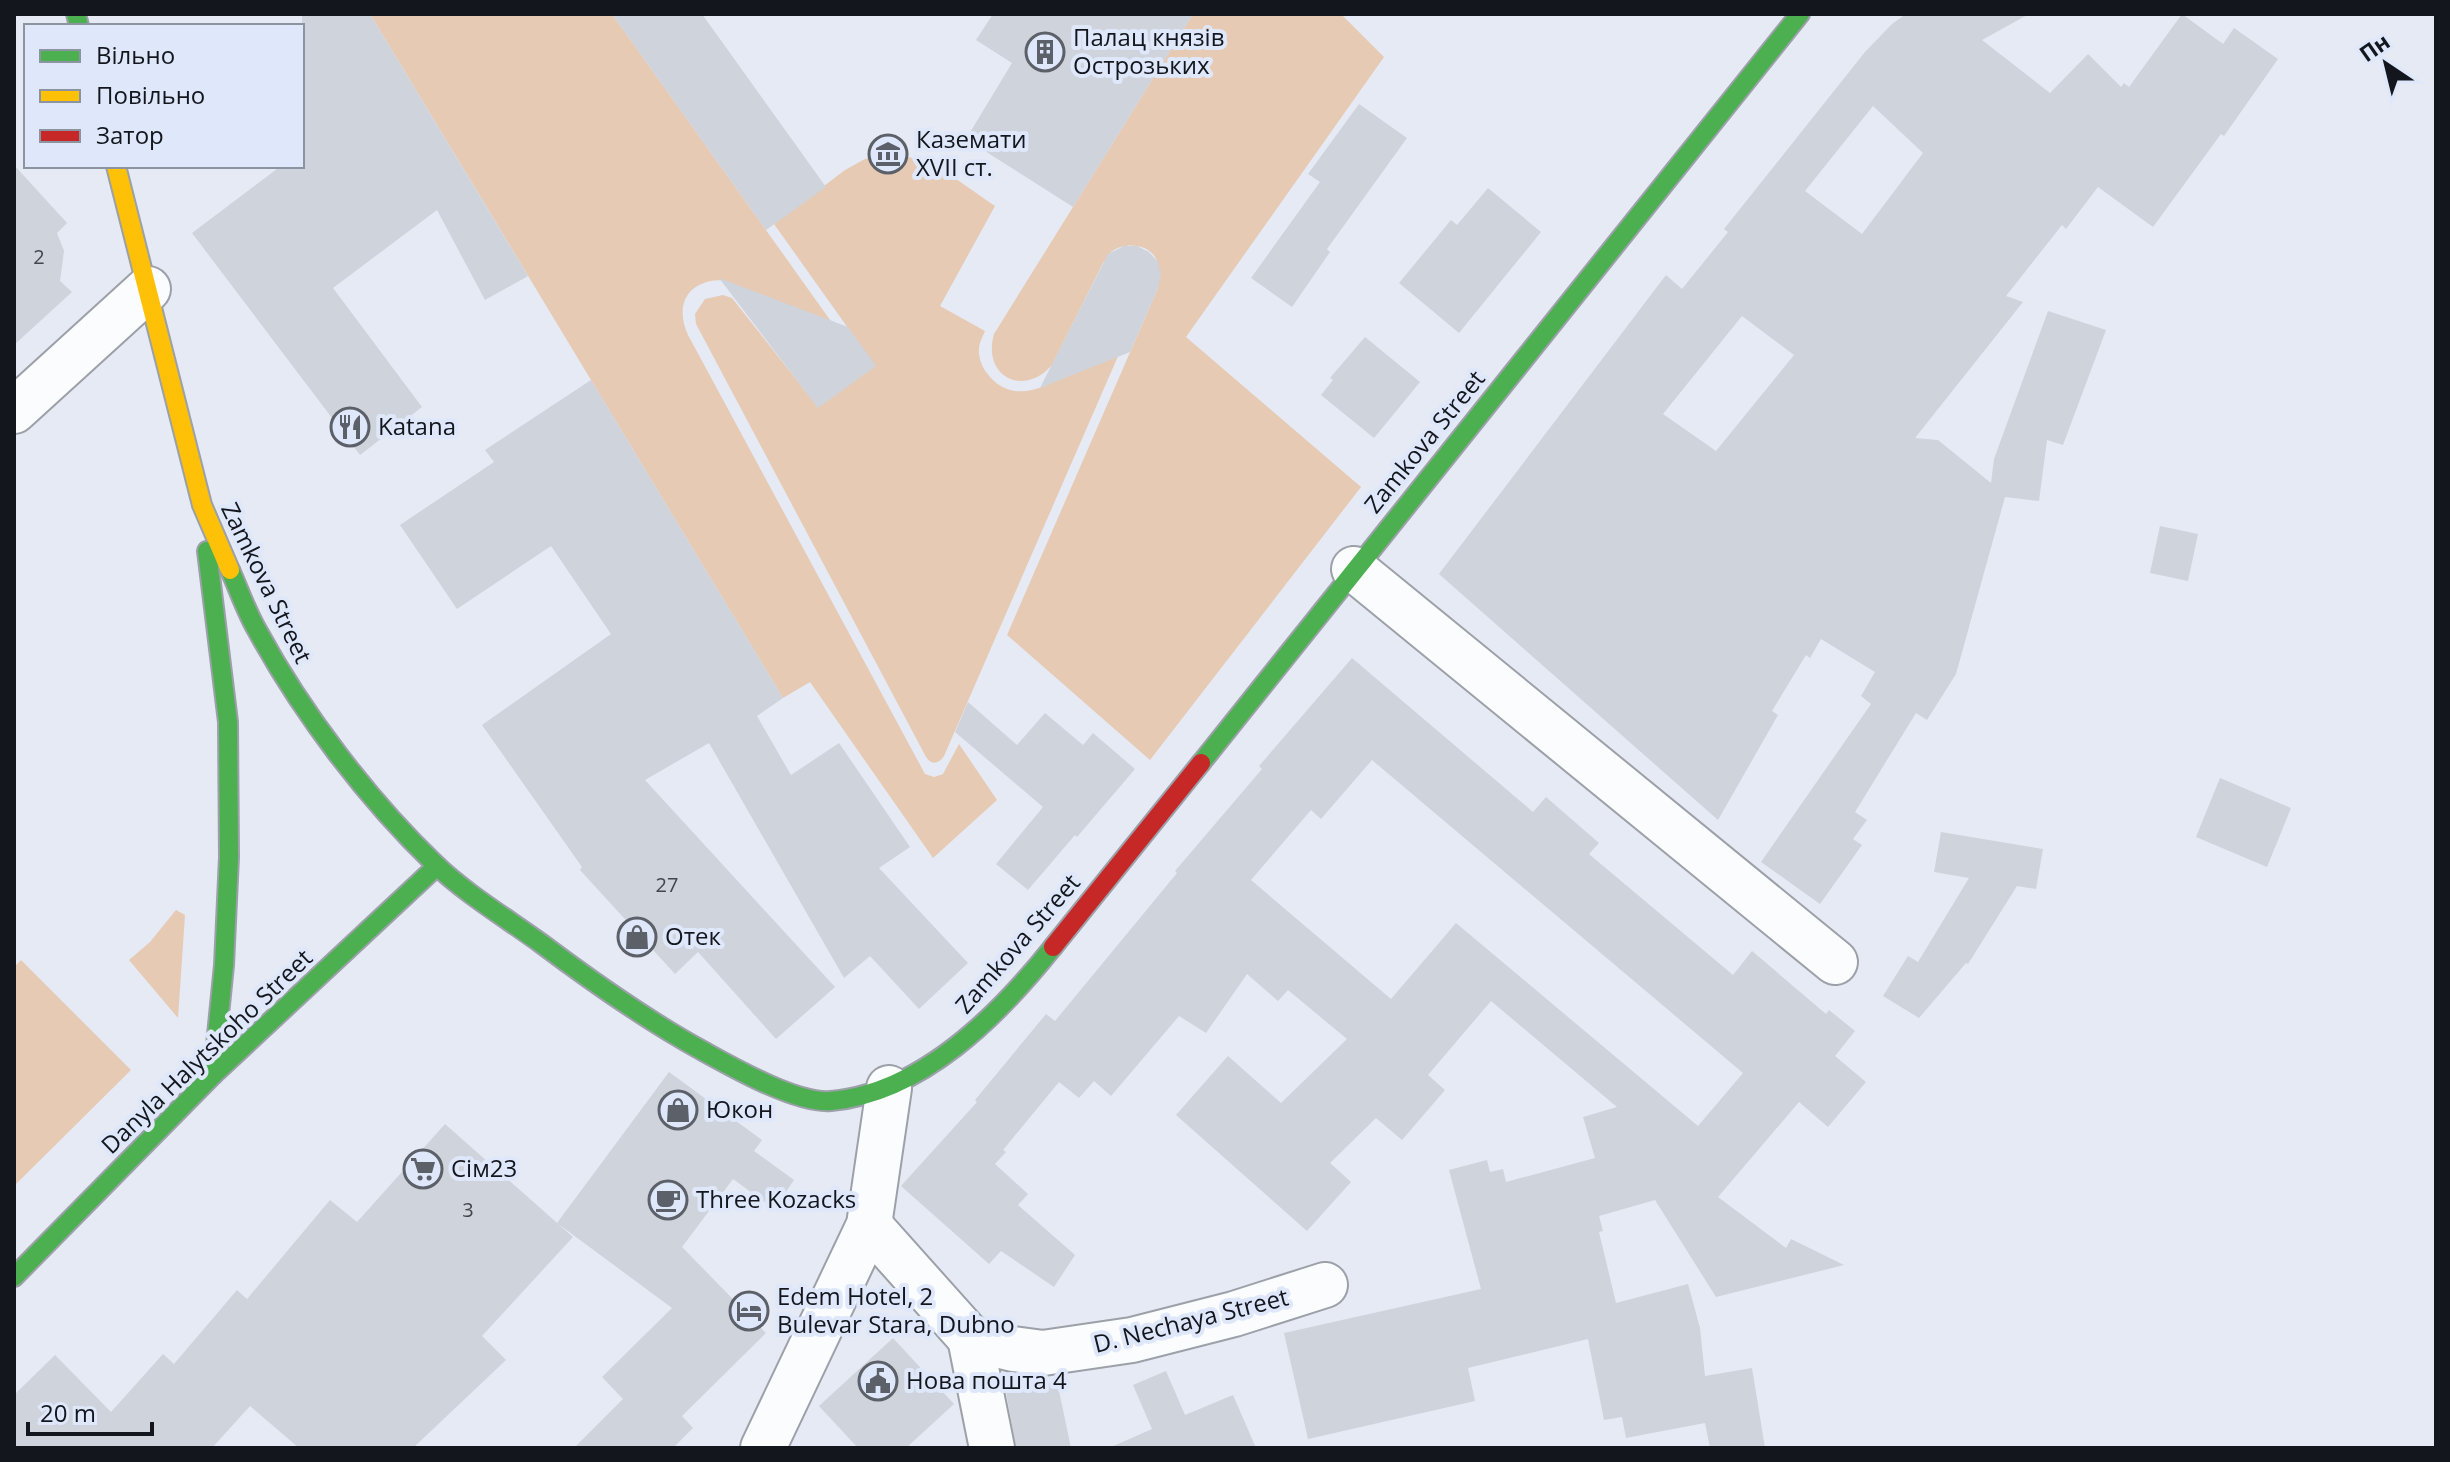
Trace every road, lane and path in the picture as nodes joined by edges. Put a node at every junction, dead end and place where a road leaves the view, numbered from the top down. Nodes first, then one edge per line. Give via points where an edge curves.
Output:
1 (1800, 14) edge
2 (117, 168) edge
3 (148, 289) junction
4 (14, 411) edge
5 (202, 505) junction
6 (1354, 569) junction
7 (437, 866) junction
8 (1835, 962) dead end
9 (213, 1075) junction
10 (889, 1088) junction
11 (869, 1225) junction
12 (14, 1277) edge
13 (1325, 1285) dead end
14 (970, 1338) junction
15 (763, 1448) edge
16 (992, 1448) edge

1 - 6 main road, Zamkova Street
2 - 3 main road, Zamkova Street
3 - 4 street
3 - 5 main road, Zamkova Street
5 - 7 main road, Zamkova Street via 255,627 284,678 353,774
5 - 9 main road via 228,722 229,857
6 - 8 street
6 - 10 main road, Zamkova Street via 1041,962 961,1042
7 - 9 main road, Danyla Halytskoho Street
7 - 10 main road, Zamkova Street via 603,990 742,1072 808,1099 829,1101
9 - 12 main road, Danyla Halytskoho Street
10 - 11 street
11 - 14 street
11 - 15 street
13 - 14 street, D. Nechaya Street via 1234,1314 1077,1349 1043,1353
14 - 16 street

